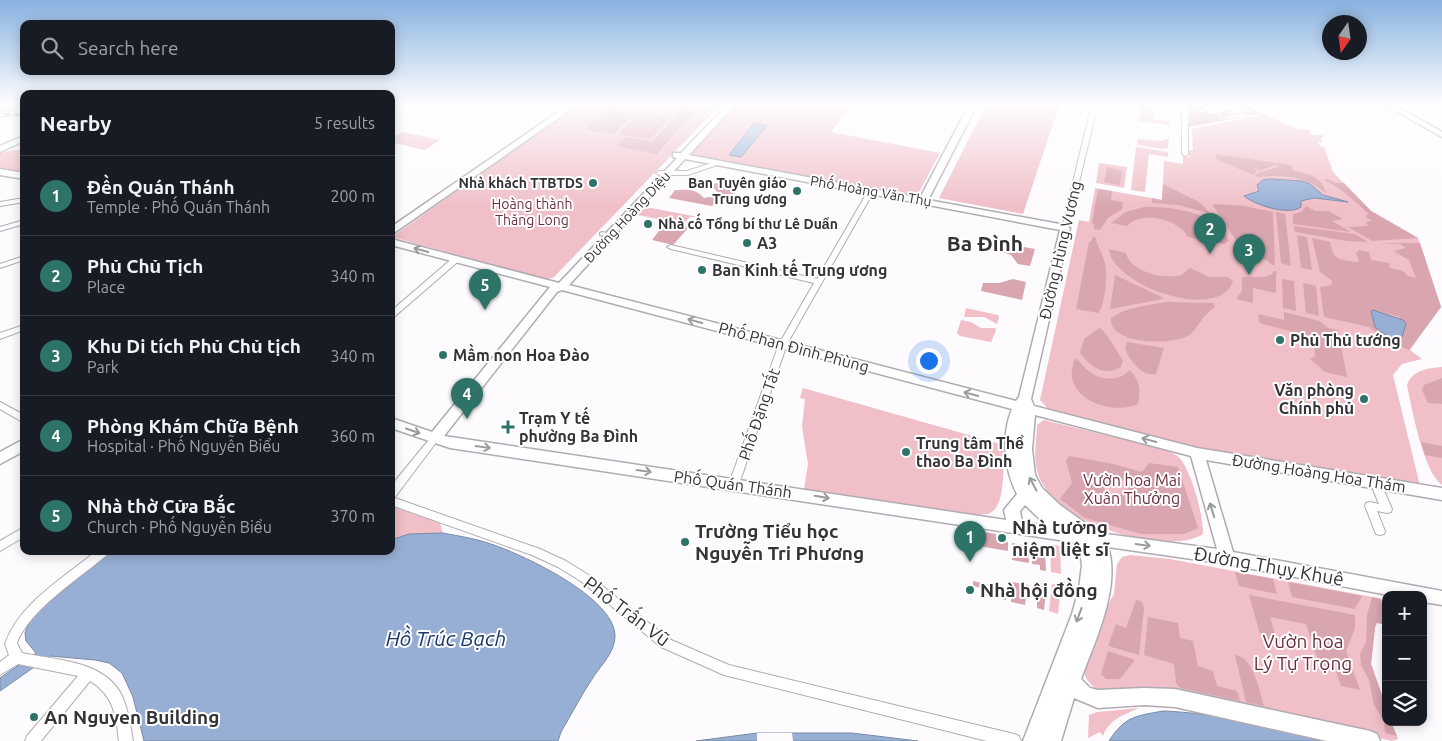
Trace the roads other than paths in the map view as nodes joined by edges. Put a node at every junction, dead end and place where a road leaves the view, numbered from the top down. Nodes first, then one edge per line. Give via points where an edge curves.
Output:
1 (518, 138) edge
2 (526, 138) edge
3 (696, 138) edge
4 (699, 138) edge
5 (956, 138) edge
6 (1087, 138) edge
7 (1185, 138) edge
8 (20, 140) edge
9 (20, 148) edge
10 (0, 149) edge
11 (1185, 154) dead end
12 (680, 156) junction
13 (718, 163) junction
14 (0, 172) edge
15 (663, 173) junction
16 (20, 175) edge
17 (871, 191) junction
18 (20, 201) edge
19 (923, 201) junction
20 (0, 204) edge
21 (395, 222) edge
22 (20, 223) edge
23 (1065, 228) junction
24 (0, 229) edge
25 (395, 229) edge
26 (395, 243) edge
27 (671, 247) dead end
28 (20, 259) edge
29 (457, 260) junction
30 (0, 266) edge
31 (818, 282) junction
32 (556, 287) junction
33 (395, 312) edge
34 (20, 328) edge
35 (0, 336) edge
36 (783, 344) junction
37 (1024, 404) junction
38 (0, 405) edge
39 (20, 418) edge
40 (395, 424) edge
41 (435, 438) junction
42 (20, 446) edge
43 (1197, 453) junction
44 (0, 458) edge
45 (1375, 482) junction
46 (734, 484) junction
47 (395, 489) edge
48 (1442, 494) edge
49 (1025, 495) junction
50 (395, 502) edge
51 (1015, 527) junction
52 (1380, 530) dead end
53 (20, 533) edge
54 (1076, 536) junction
55 (1095, 539) junction
56 (0, 547) edge
57 (99, 555) edge
58 (1227, 557) junction
59 (1442, 598) edge
60 (16, 658) junction
61 (0, 669) edge
62 (89, 673) junction
63 (1070, 680) junction
64 (32, 741) edge
65 (126, 741) edge
66 (1014, 741) edge
67 (1033, 741) edge
68 (1051, 741) edge
69 (1370, 741) edge

1 - 21 main road
2 - 25 main road
3 - 12 main road, Đường Hoàng Diệu
4 - 12 main road, Đường Hoàng Diệu
5 - 19 main road
6 - 23 street, Đường Hùng Vương
7 - 11 street
8 - 10 main road
9 - 10 main road
12 - 13 main road, Phố Hoàng Văn Thụ
12 - 15 main road, Đường Hoàng Diệu
13 - 15 street via 695,171
13 - 17 main road, Phố Hoàng Văn Thụ
14 - 16 main road
15 - 32 main road, Đường Hoàng Diệu
17 - 19 main road, Phố Hoàng Văn Thụ
17 - 31 street, Phố Đặng Tất
18 - 20 street
19 - 23 main road, Phố Hoàng Văn Thụ
22 - 24 street
23 - 37 main road, Đường Hùng Vương
29 -> 26 main road, Phố Phan Đình Phùng
27 - 31 street
28 - 30 street
29 - 32 main road, Phố Phan Đình Phùng
29 - 33 street
31 - 36 street, Phố Đặng Tất
36 -> 32 main road, Phố Phan Đình Phùng
32 - 41 main road, Đường Hoàng Diệu
34 - 35 street
37 -> 36 main road, Phố Phan Đình Phùng
36 - 46 street, Phố Đặng Tất
43 -> 37 main road, Phố Phan Đình Phùng
37 - 49 main road, Đường Hùng Vương via 1013,436 1012,463
55 -> 37 main road, Đường Hùng Vương via 1052,509 1032,486 1025,465
38 - 39 street
40 -> 41 main road, Phố Quán Thánh
41 -> 46 main road, Phố Quán Thánh via 450,443
41 - 47 street
42 - 44 main road
43 - 45 main road, Đường Hoàng Hoa Thám
58 -> 43 main road
45 - 48 main road, Đường Hoàng Hoa Thám
45 - 52 street via 1387,510 1370,506
46 -> 51 main road, Phố Quán Thánh
49 - 51 main road via 1012,510
49 - 54 main road, Đường Hùng Vương via 1041,514
50 - 66 street, Phố Trấn Vũ via 562,564 586,579 665,643 728,671
51 - 54 main road, Phố Quán Thánh
53 - 56 street
54 - 55 main road, Đường Thụy Khuê
54 -> 67 main road via 1088,553 1088,586
55 -> 58 main road, Đường Thụy Khuê
55 - 63 main road via 1104,558 1103,587
57 - 60 street via 34,608 19,625 11,635 10,644
58 - 59 main road, Đường Thụy Khuê
60 - 61 street
60 - 62 street
62 - 64 street
62 - 65 street via 104,680 119,700
63 - 68 main road
63 - 69 main road via 1080,693 1095,699 1175,698

